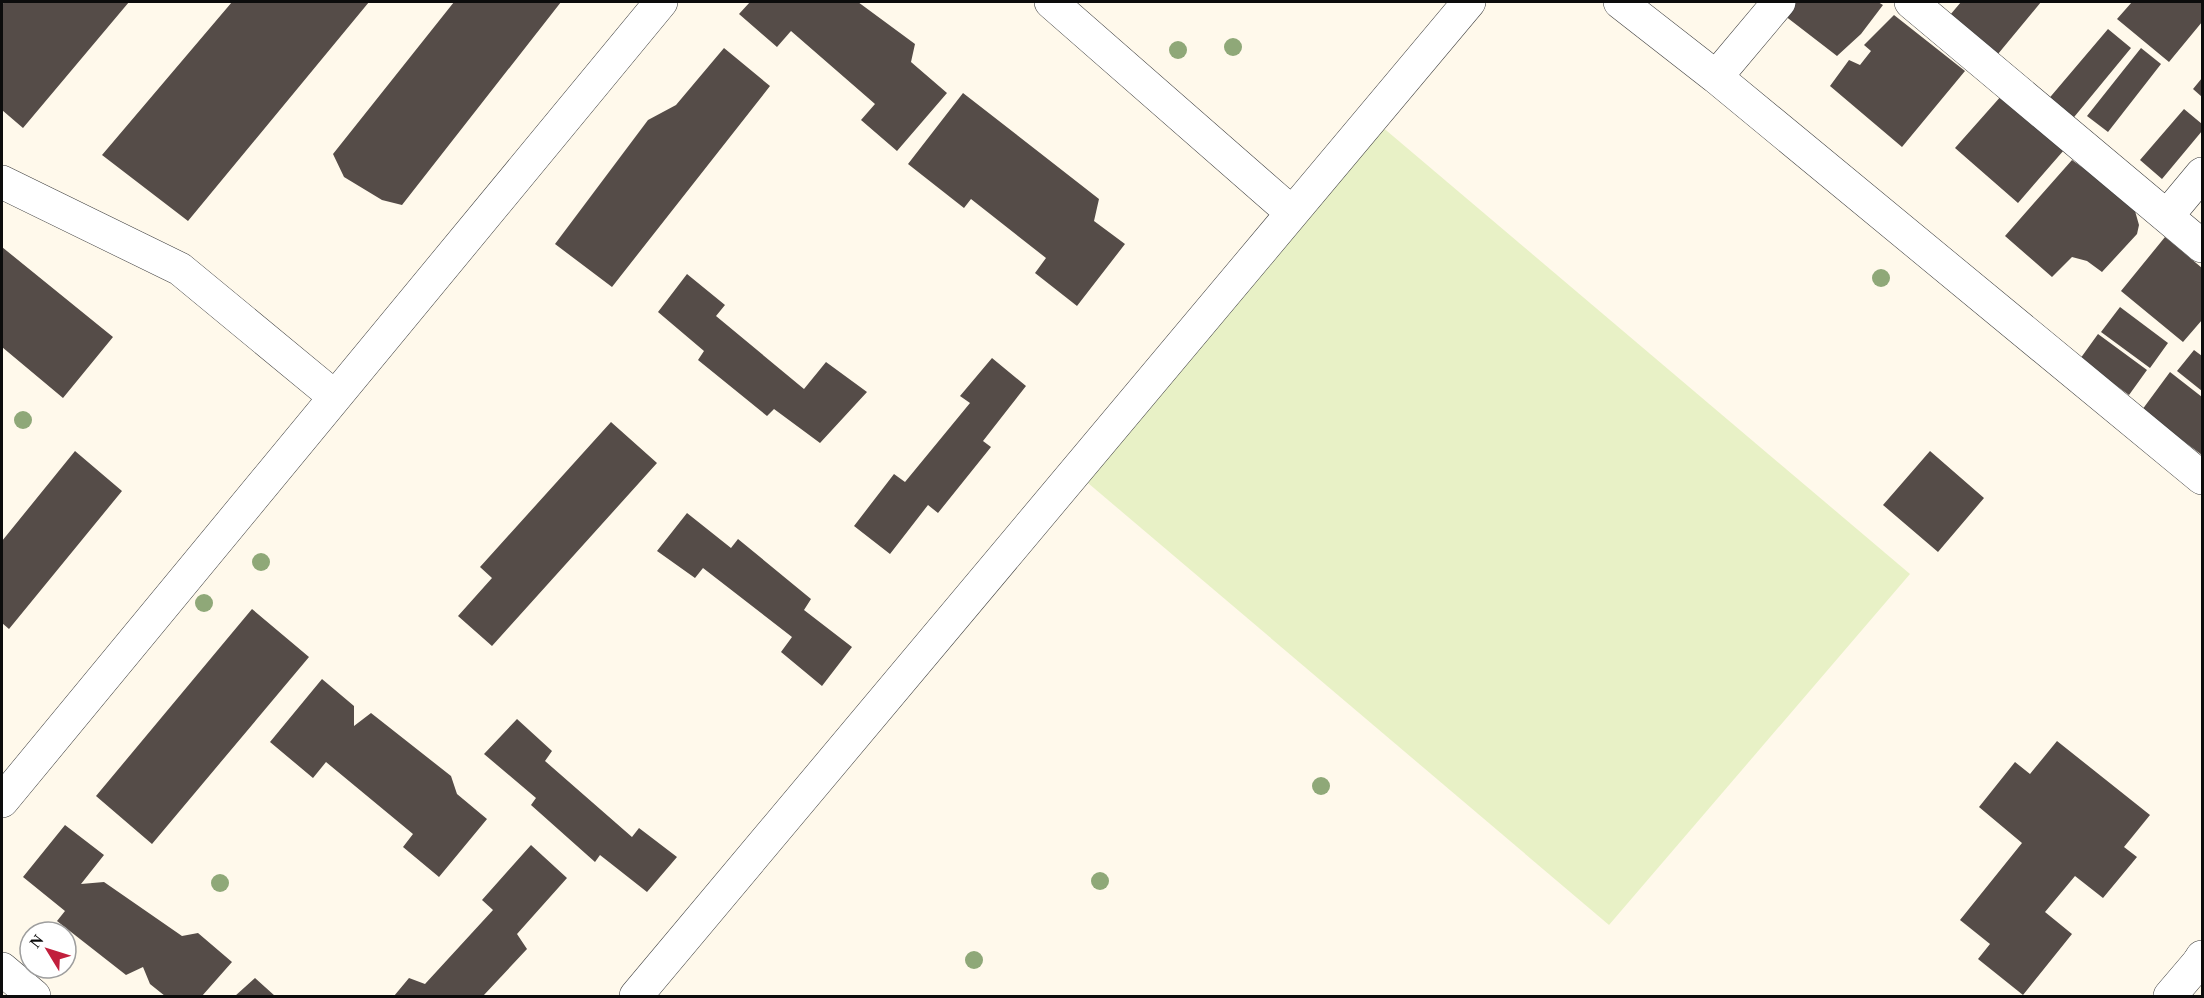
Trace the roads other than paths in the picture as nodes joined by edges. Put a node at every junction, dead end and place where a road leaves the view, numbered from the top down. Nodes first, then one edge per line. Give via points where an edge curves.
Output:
1 (662, 2) edge
2 (1051, 2) edge
3 (1469, 2) edge
4 (1620, 2) edge
5 (1779, 2) edge
6 (1911, 2) edge
7 (1716, 77) junction
8 (2202, 174) edge
9 (2, 183) edge
10 (1291, 212) junction
11 (2167, 216) junction
12 (2202, 246) edge
13 (335, 397) junction
14 (2202, 478) edge
15 (2, 801) edge
16 (2201, 961) edge
17 (2, 969) edge
18 (34, 996) edge
19 (636, 996) edge
20 (2170, 996) edge

1 - 13 street
2 - 10 street
3 - 10 street
4 - 7 street
5 - 7 street
6 - 11 street
7 - 14 street
8 - 11 street
9 - 13 street via 180,269
10 - 19 street
11 - 12 street
13 - 15 street
16 - 20 street
17 - 18 street

